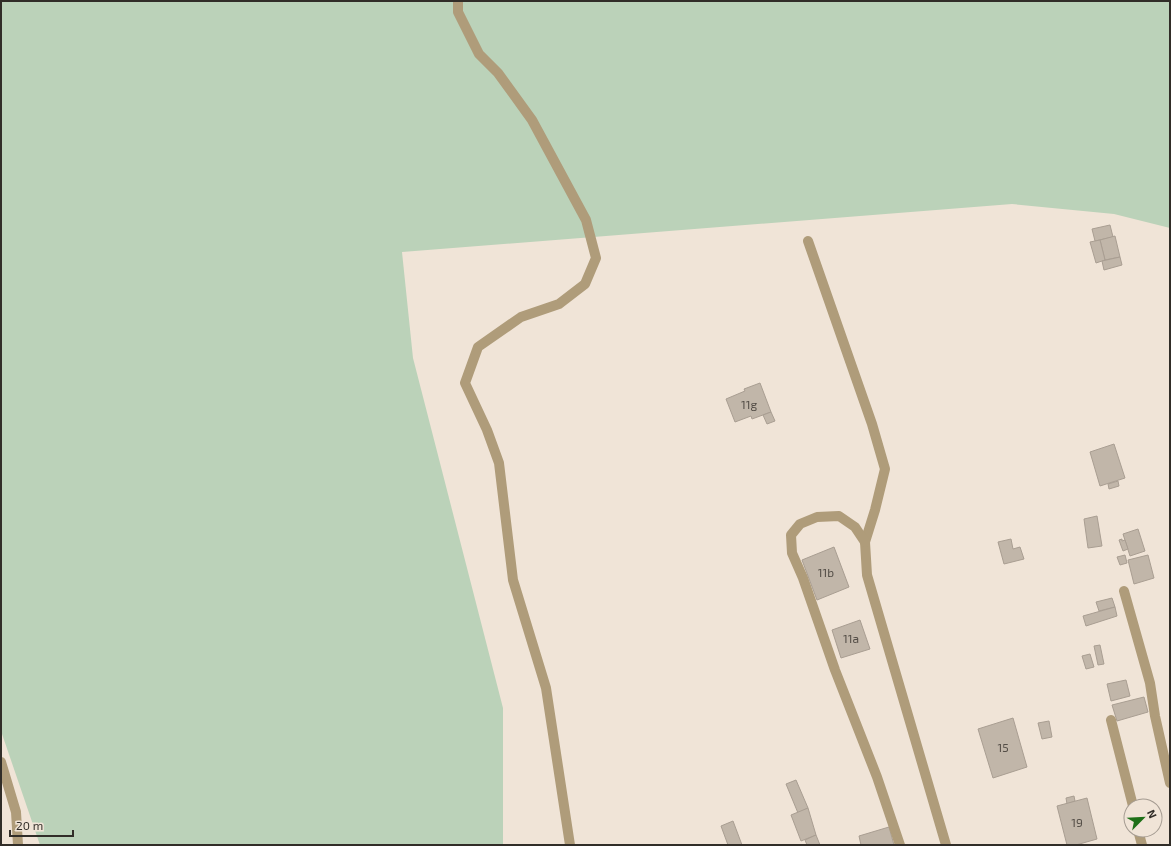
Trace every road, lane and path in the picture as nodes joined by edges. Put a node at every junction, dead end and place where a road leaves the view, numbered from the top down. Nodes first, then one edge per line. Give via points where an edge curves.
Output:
1 (458, 1) edge
2 (808, 241) dead end
3 (865, 542) junction
4 (1124, 591) dead end
5 (1111, 720) dead end
6 (1, 762) edge
7 (1170, 783) edge
8 (1130, 798) edge
9 (18, 845) edge
10 (570, 845) edge
11 (900, 845) edge
12 (946, 845) edge

1 - 10 lane via 458,12 479,54 498,73 532,120 586,220 596,258 585,284 559,304 521,317 478,347 465,384 487,430 499,463 513,580 546,688
2 - 3 lane via 872,424 885,469
3 - 11 lane via 855,527 839,516 817,517 800,524 791,535 792,553 878,777
3 - 12 lane via 868,575
4 - 7 lane via 1150,683
5 - 8 lane
6 - 9 lane via 16,812

